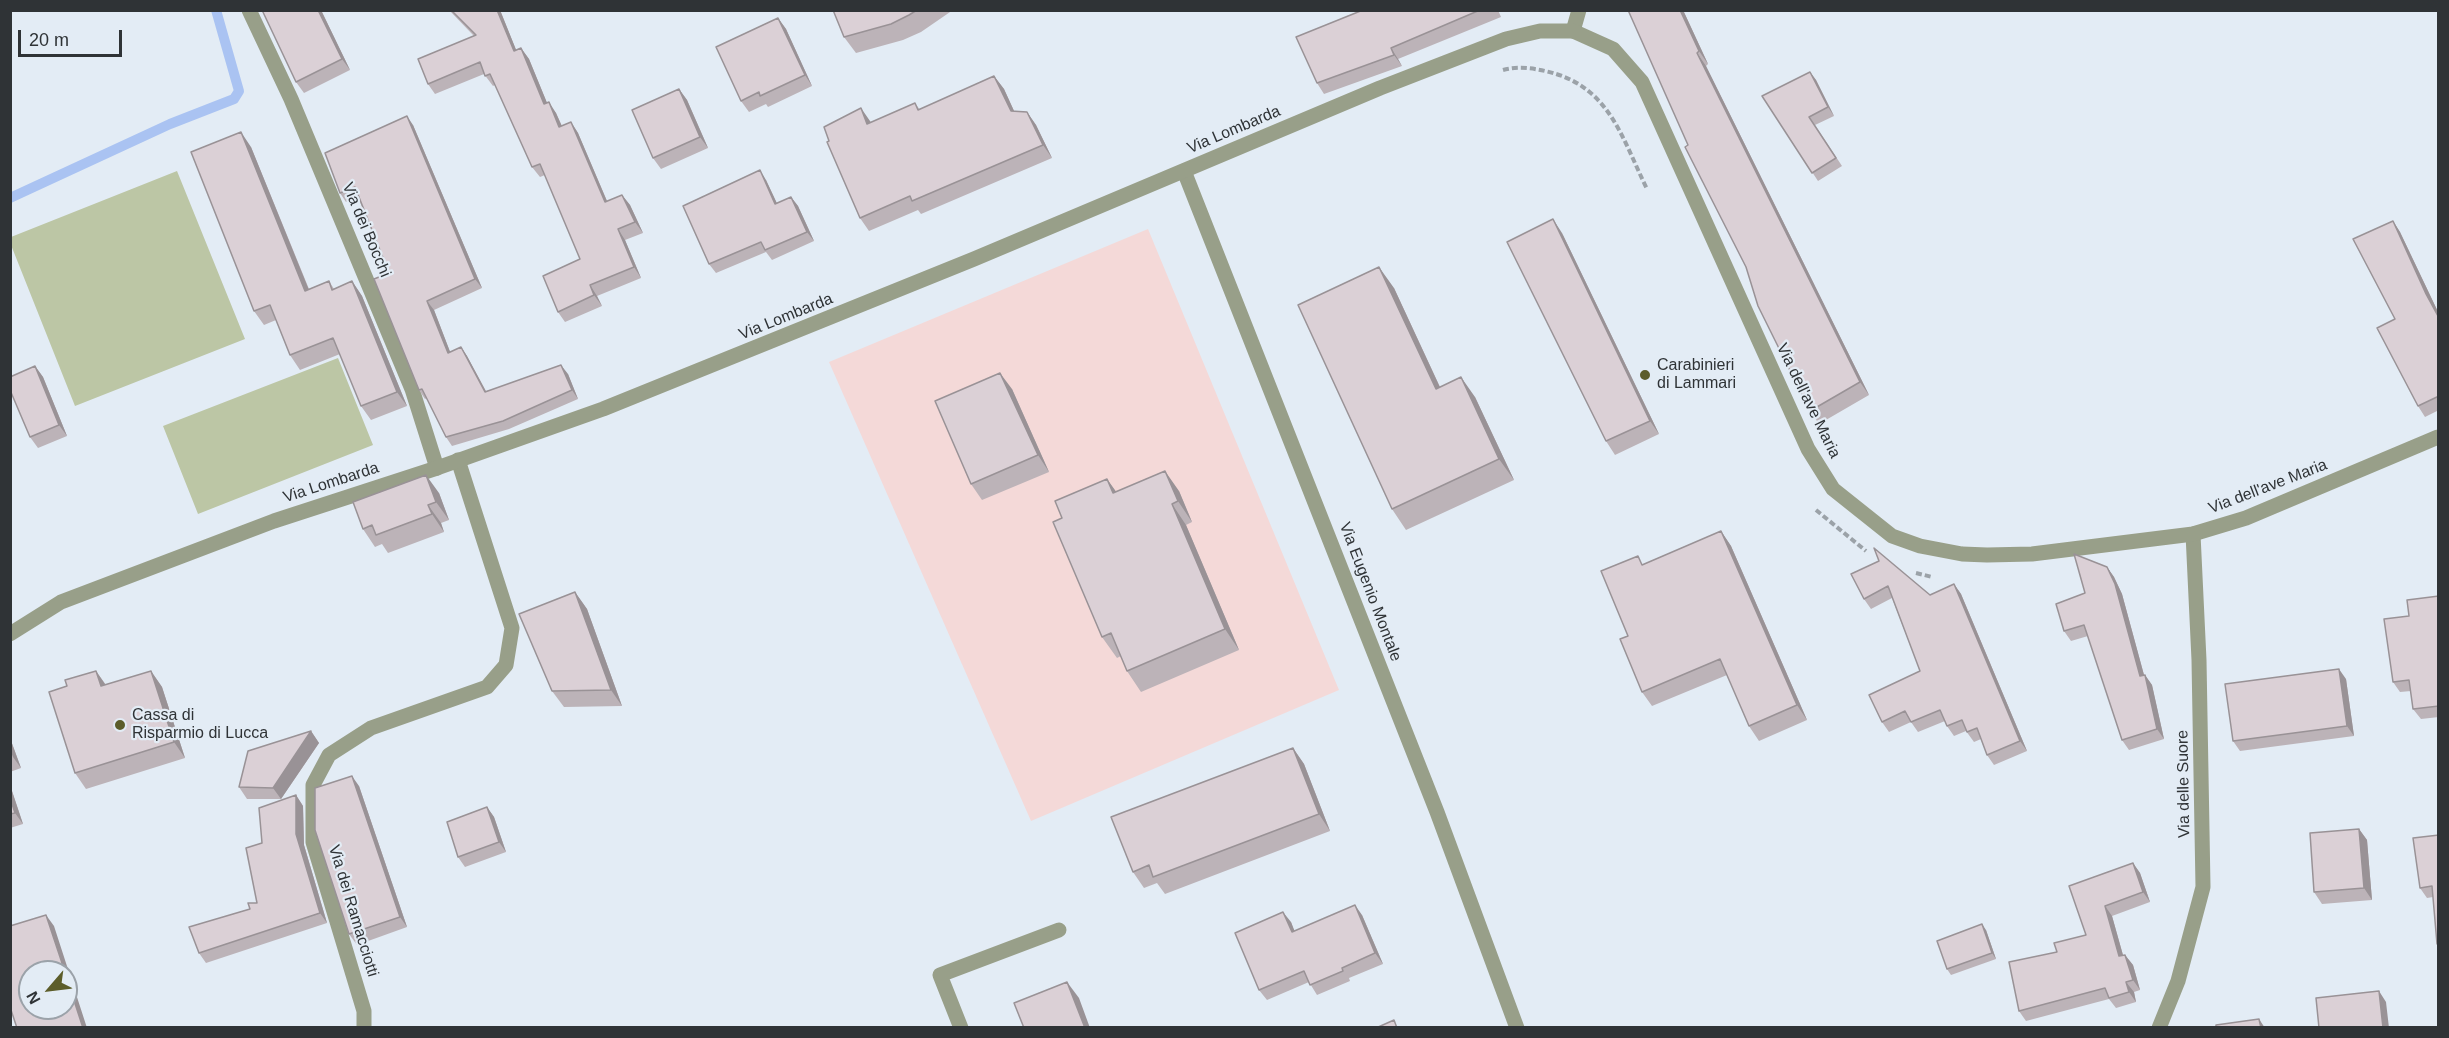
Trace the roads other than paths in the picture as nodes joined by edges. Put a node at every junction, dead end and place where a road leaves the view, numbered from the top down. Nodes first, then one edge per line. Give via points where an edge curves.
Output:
1 (249, 10) edge
2 (1579, 10) edge
3 (1573, 31) junction
4 (1184, 171) junction
5 (2439, 437) edge
6 (458, 460) junction
7 (436, 468) junction
8 (2193, 534) junction
9 (10, 634) edge
10 (1059, 930) dead end
11 (364, 1028) edge
12 (961, 1028) edge
13 (1517, 1028) edge
14 (2159, 1028) edge

1 - 7 street, Via dei Bocchi via 298,115 412,389
2 - 3 street
3 - 4 street, Via Lombarda via 1540,31 1506,39
3 - 8 street, Via dell'ave Maria via 1613,49 1642,82 1808,449 1833,489 1867,518 1892,536 1962,554 2032,554
4 - 6 street, Via Lombarda via 728,360
4 - 13 street, Via Eugenio Montale via 1437,812
5 - 8 street, Via dell'ave Maria via 2246,518
6 - 7 street, Via Lombarda
6 - 11 street, Via dei Ramacciotti via 512,628 506,665 487,687 371,728 329,755 313,785 313,842 364,1011
7 - 9 street, Via Lombarda via 274,521 61,602
8 - 14 street, Via delle Suore via 2203,887 2178,981
10 - 12 street via 940,975

